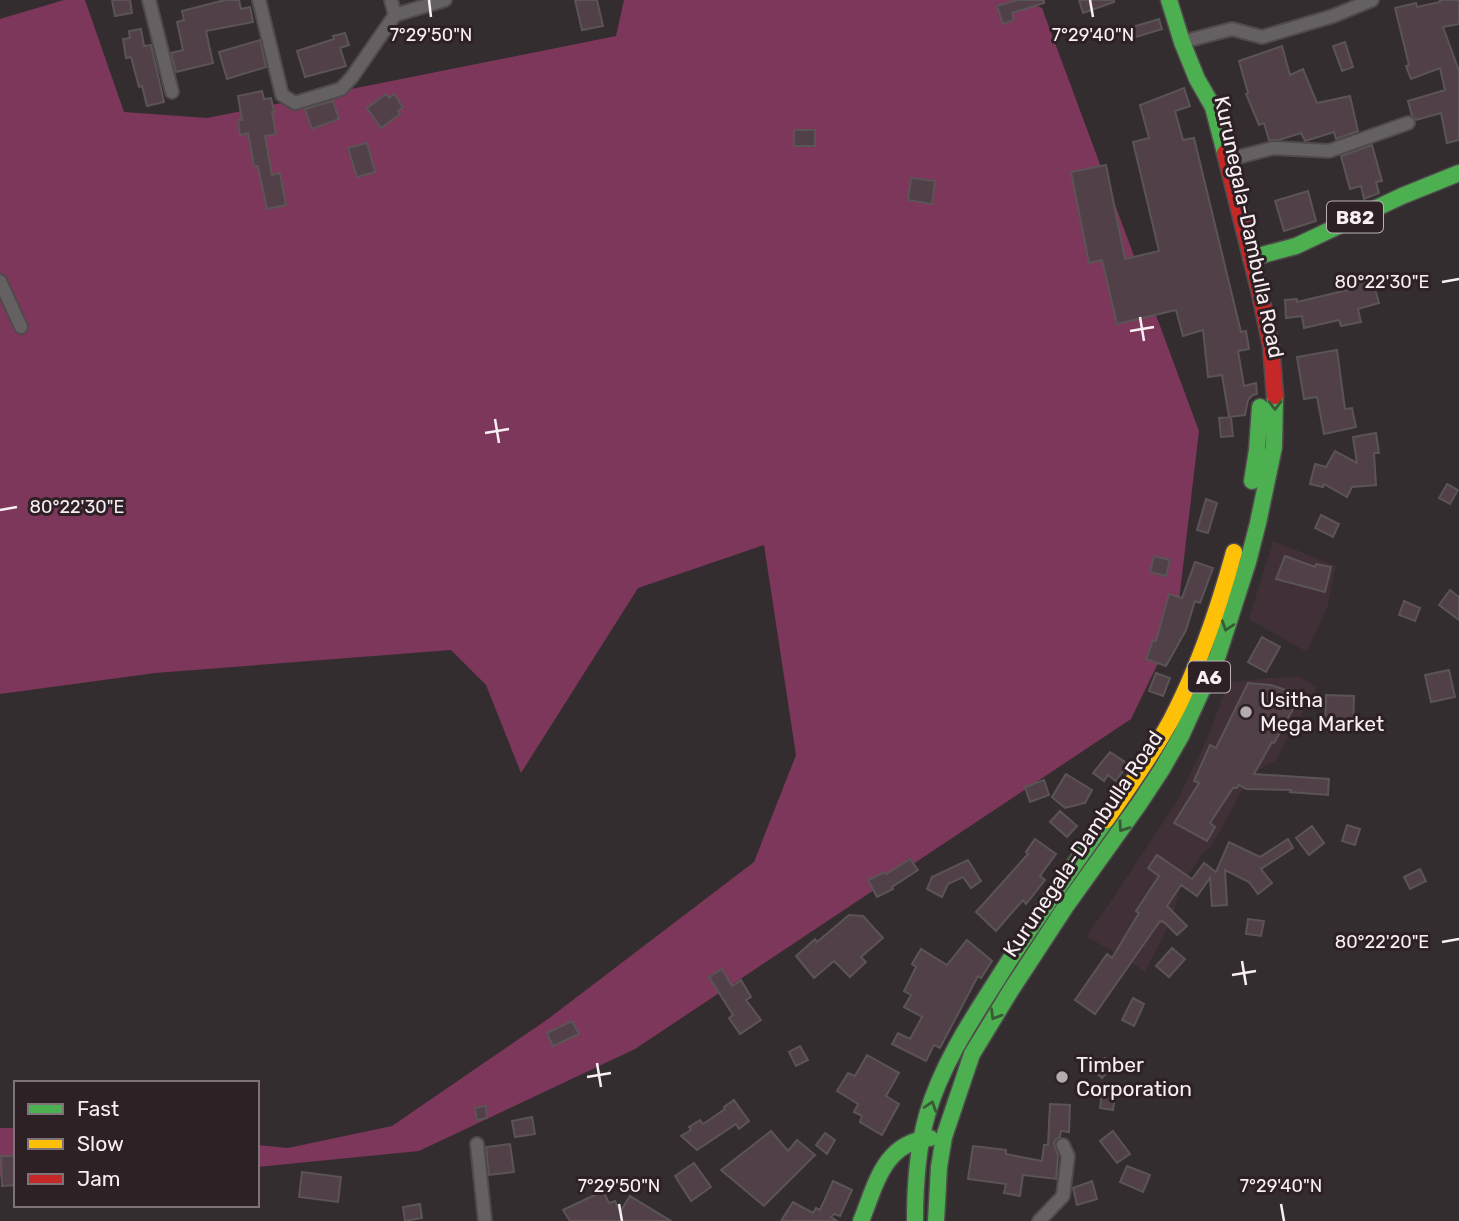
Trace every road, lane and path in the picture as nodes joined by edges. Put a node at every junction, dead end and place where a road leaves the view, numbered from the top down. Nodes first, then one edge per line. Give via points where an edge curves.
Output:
1 (149, 0) edge
2 (259, 0) edge
3 (391, 0) edge
4 (445, 0) edge
5 (1169, 0) edge
6 (1372, 0) edge
7 (395, 15) junction
8 (1182, 42) junction
9 (1197, 79) junction
10 (172, 92) dead end
11 (1408, 123) dead end
12 (1227, 160) junction
13 (1459, 173) edge
14 (1244, 260) junction
15 (0, 281) edge
16 (20, 327) dead end
17 (922, 1138) junction
18 (944, 1138) junction
19 (477, 1144) dead end
20 (1063, 1145) dead end
21 (485, 1221) edge
22 (861, 1221) edge
23 (915, 1221) edge
24 (936, 1221) edge
25 (1039, 1221) edge

1 - 10 street
2 - 7 street via 282,95 295,103 341,89
3 - 7 street
4 - 7 street
5 - 8 main road, Kurunegala-Dambulla Road / A6
6 - 8 street via 1262,37 1232,29
8 - 9 main road, Kurunegala-Dambulla Road / A6
9 - 12 main road, Kurunegala-Dambulla Road / A6 via 1213,107
9 - 14 main road, Kurunegala-Dambulla Road / A6 via 1200,108
11 - 12 street via 1329,151 1273,148
12 - 14 main road, Kurunegala-Dambulla Road / A6
13 - 14 main road, B82 via 1296,246
17 -> 14 main road, Kurunegala-Dambulla Road / A6 via 944,1070 971,1019 1165,730 1213,623 1244,519 1260,412
14 -> 18 main road, Kurunegala-Dambulla Road / A6 via 1260,293 1271,346 1274,447 1248,562 1218,654 1162,769 1066,906 972,1054
15 - 16 street
17 - 18 main road
17 - 22 main road via 883,1166
17 - 23 main road, Kurunegala-Dambulla Road / A6
18 - 24 main road, Kurunegala-Dambulla Road / A6
19 - 21 street
20 - 25 street via 1068,1156 1063,1196

